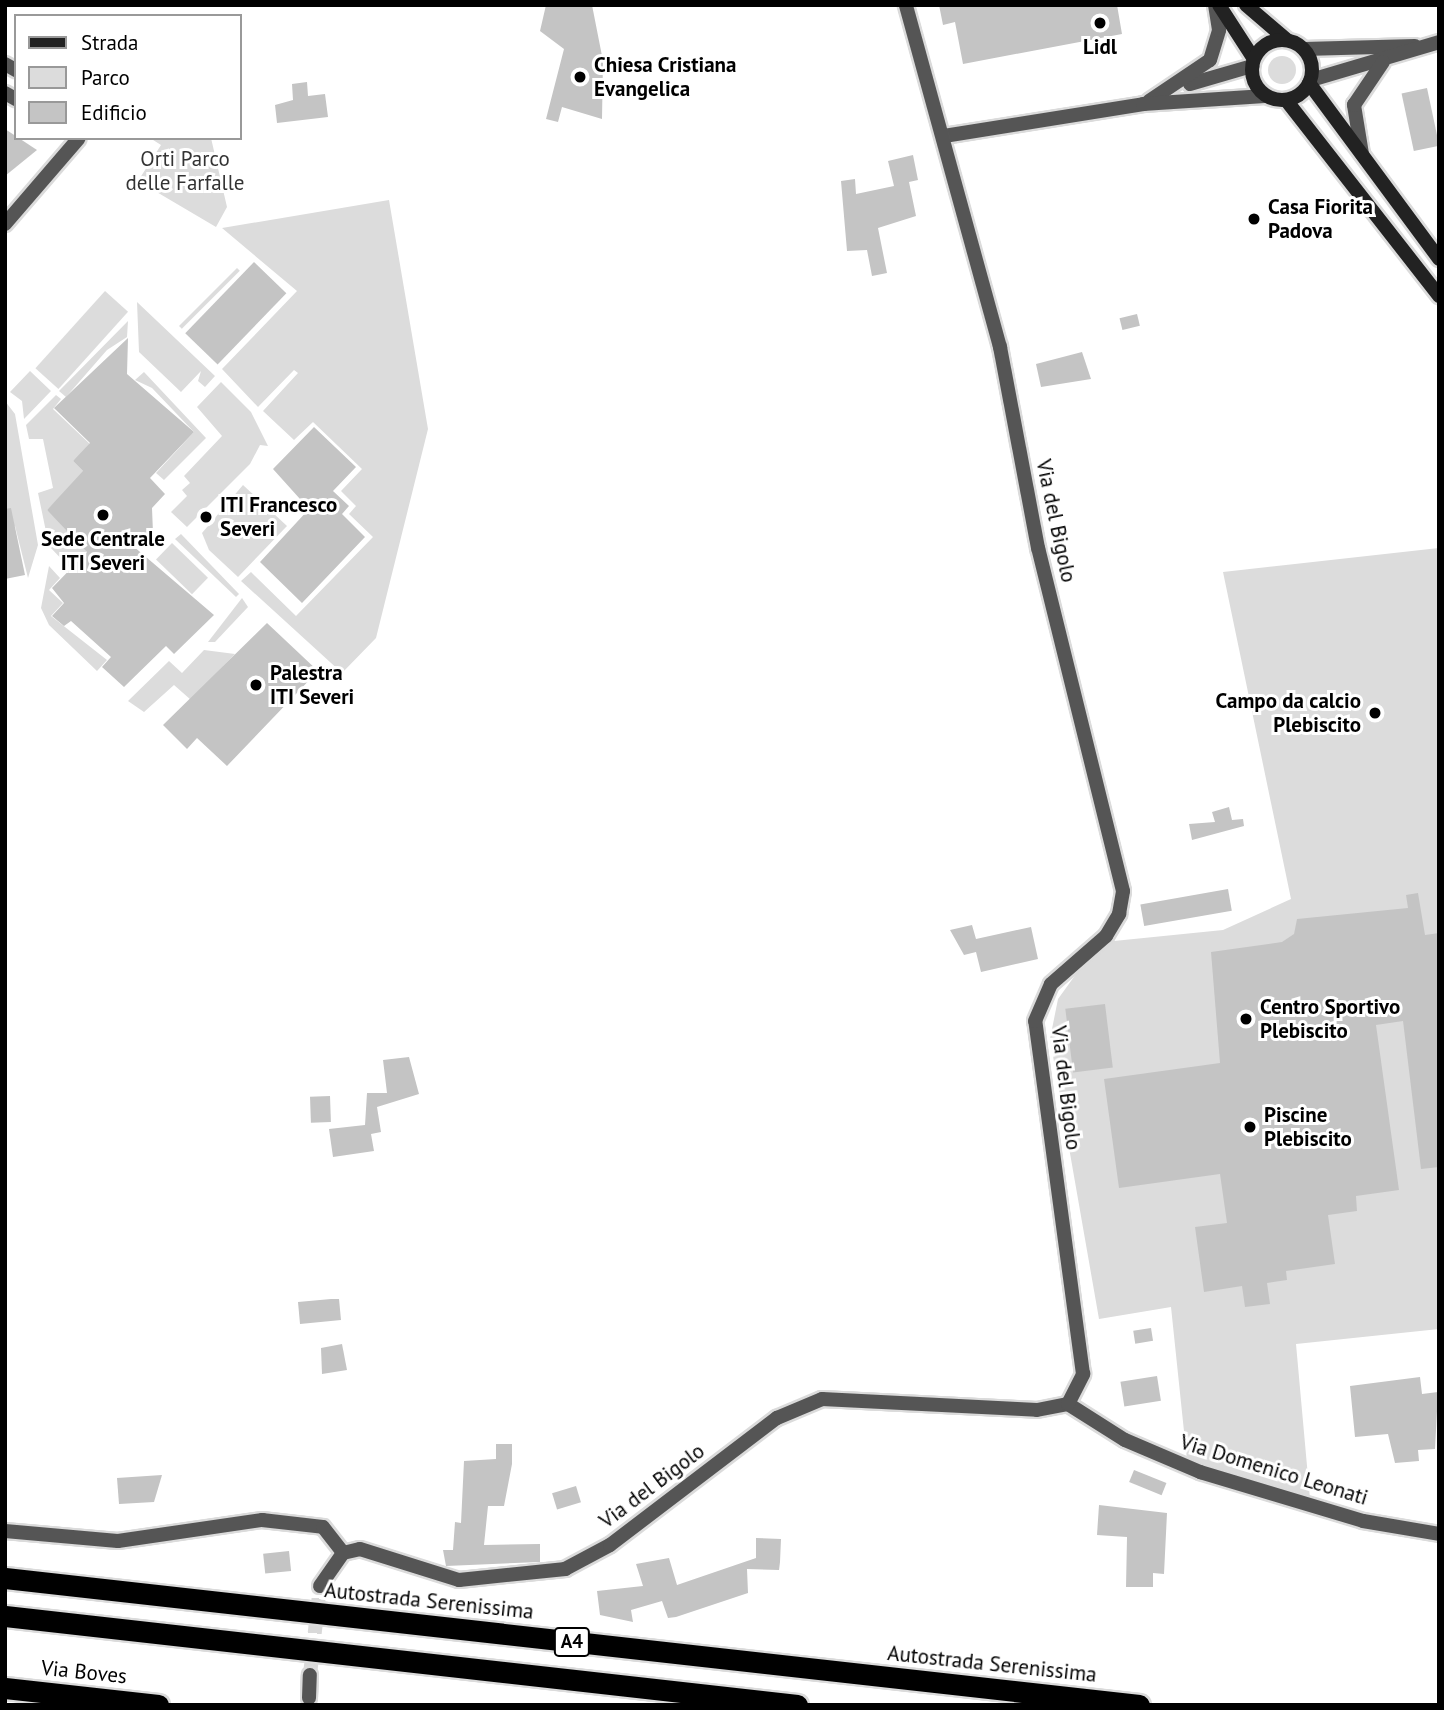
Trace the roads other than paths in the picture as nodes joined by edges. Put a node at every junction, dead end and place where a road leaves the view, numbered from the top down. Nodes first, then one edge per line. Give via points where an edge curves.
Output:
1 (906, 5) edge
2 (1217, 5) edge
3 (1246, 5) edge
4 (1288, 41) junction
5 (1439, 42) edge
6 (1424, 46) junction
7 (1304, 49) junction
8 (1383, 61) junction
9 (1253, 63) junction
10 (1310, 81) junction
11 (1179, 86) junction
12 (1265, 96) junction
13 (1286, 100) junction
14 (1143, 104) junction
15 (944, 136) junction
16 (77, 140) edge
17 (1363, 159) junction
18 (5, 224) edge
19 (1439, 259) edge
20 (1439, 296) edge
21 (1068, 1404) junction
22 (5, 1531) edge
23 (1439, 1534) edge
24 (343, 1553) junction
25 (5, 1578) edge
26 (320, 1586) tunnel mouth
27 (5, 1616) edge
28 (310, 1675) tunnel mouth
29 (5, 1688) edge
30 (309, 1698) dead end
31 (158, 1705) edge
32 (797, 1705) edge
33 (1139, 1705) edge

1 - 15 street, Via del Bigolo
2 - 9 main road
2 - 11 street via 1216,50 1203,70
3 - 4 main road
4 - 7 main road
4 - 9 main road via 1268,44
5 - 6 street
6 - 7 street
6 - 8 street
7 - 10 main road
8 - 10 street
8 - 17 street via 1354,105
9 - 11 street
9 - 12 main road
10 - 13 main road
10 - 17 main road
11 - 14 street
12 - 13 main road
12 - 14 street
13 - 20 main road
14 - 15 street
15 - 21 street, Via del Bigolo via 1000,347 1038,548 1123,891 1119,914 1105,936 1051,984 1035,1021 1083,1374
16 - 18 street
17 - 19 main road
21 - 23 street, Via Domenico Leonati via 1125,1440 1200,1472 1363,1521
21 - 24 street, Via del Bigolo via 1037,1410 822,1399 777,1418 610,1545 543,1575 459,1580 360,1549
22 - 24 street via 118,1541 262,1520 323,1527
24 - 26 street
25 - 33 highway, Autostrada Serenissima / A4
27 - 32 highway, A4
28 - 30 street
29 - 31 highway, Via Boves

